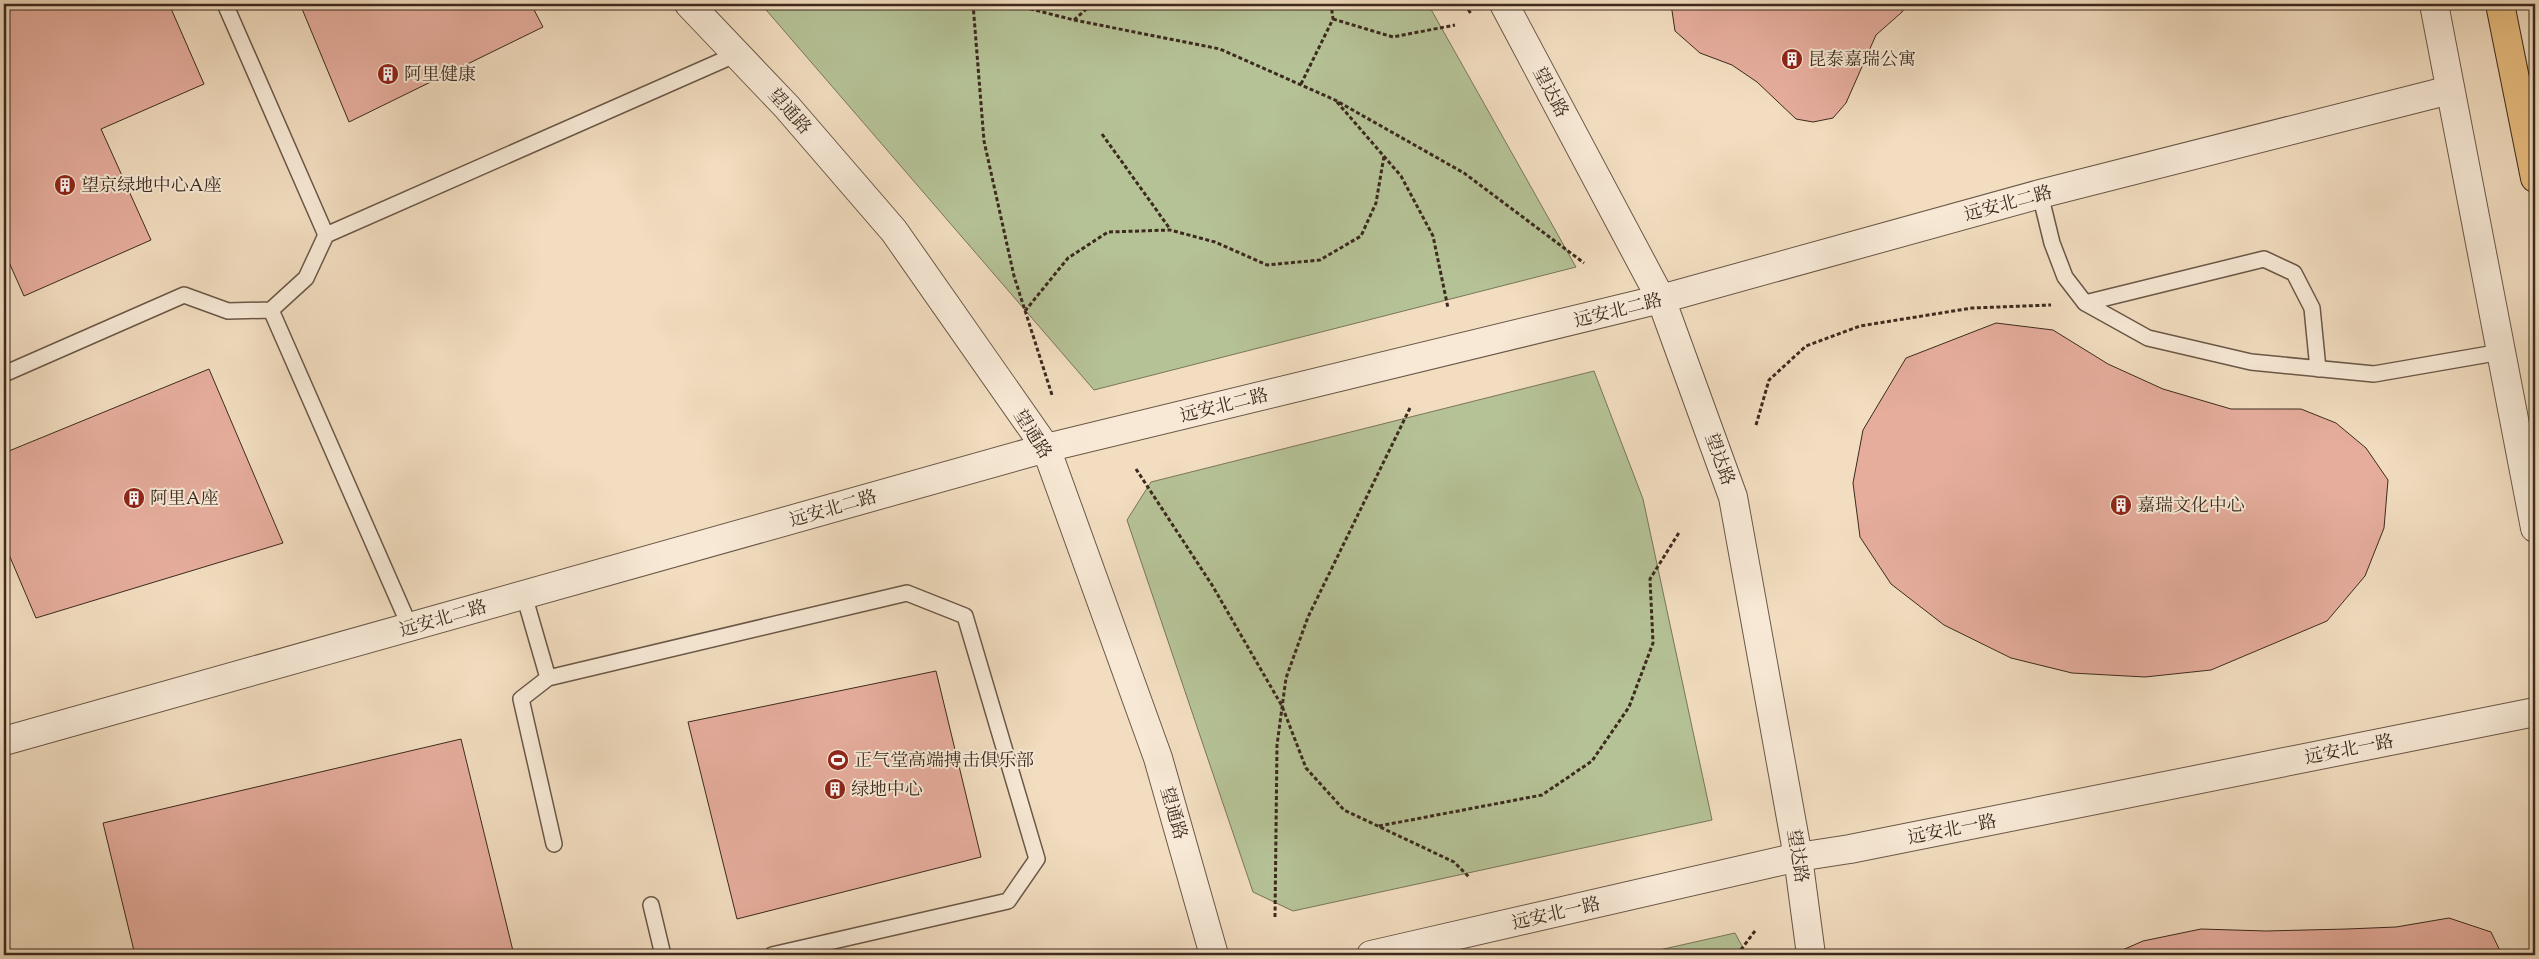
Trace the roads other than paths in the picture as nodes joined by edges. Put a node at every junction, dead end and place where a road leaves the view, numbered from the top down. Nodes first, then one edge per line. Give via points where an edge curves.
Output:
1 (225, 4) edge
2 (689, 4) edge
3 (1504, 4) edge
4 (2434, 4) edge
5 (2500, 4) edge
6 (737, 54) junction
7 (2450, 90) junction
8 (2535, 178) edge
9 (2040, 194) junction
10 (326, 234) junction
11 (1661, 299) junction
12 (2086, 303) junction
13 (271, 310) junction
14 (2501, 352) junction
15 (2318, 369) junction
16 (4, 374) edge
17 (1046, 448) junction
18 (2535, 528) edge
19 (524, 595) junction
20 (410, 627) junction
21 (548, 678) junction
22 (2535, 712) edge
23 (4, 741) edge
24 (554, 844) dead end
25 (1798, 857) junction
26 (651, 905) dead end
27 (663, 955) edge
28 (772, 955) edge
29 (1214, 955) edge
30 (1371, 955) edge
31 (1812, 955) edge

1 - 10 lane
2 - 6 street, 望通路
3 - 11 street, 望达路
4 - 7 street
5 - 8 main road
6 - 10 lane
6 - 17 street, 望通路 via 894,231
7 - 9 street, 远安北二路
7 - 14 street
9 - 11 street, 远安北二路
9 - 12 lane via 2052,243 2065,277
10 - 13 lane via 306,278
11 - 17 street, 远安北二路
11 - 25 street, 望达路 via 1733,497
12 - 15 lane via 2148,338 2250,362
12 - 15 lane via 2264,259 2294,273 2312,308
13 - 16 lane via 228,311 184,295
13 - 20 lane
14 - 15 lane via 2374,374
14 - 18 street
17 - 19 street, 远安北二路
17 - 29 street, 望通路 via 1158,758
19 - 20 street, 远安北二路
19 - 21 lane
20 - 23 street, 远安北二路
21 - 24 lane via 521,699
21 - 28 lane via 907,592 966,616 1037,859 1008,901
22 - 25 street, 远安北一路 via 1850,850
25 - 30 street, 远安北一路
25 - 31 street, 望达路
26 - 27 lane

